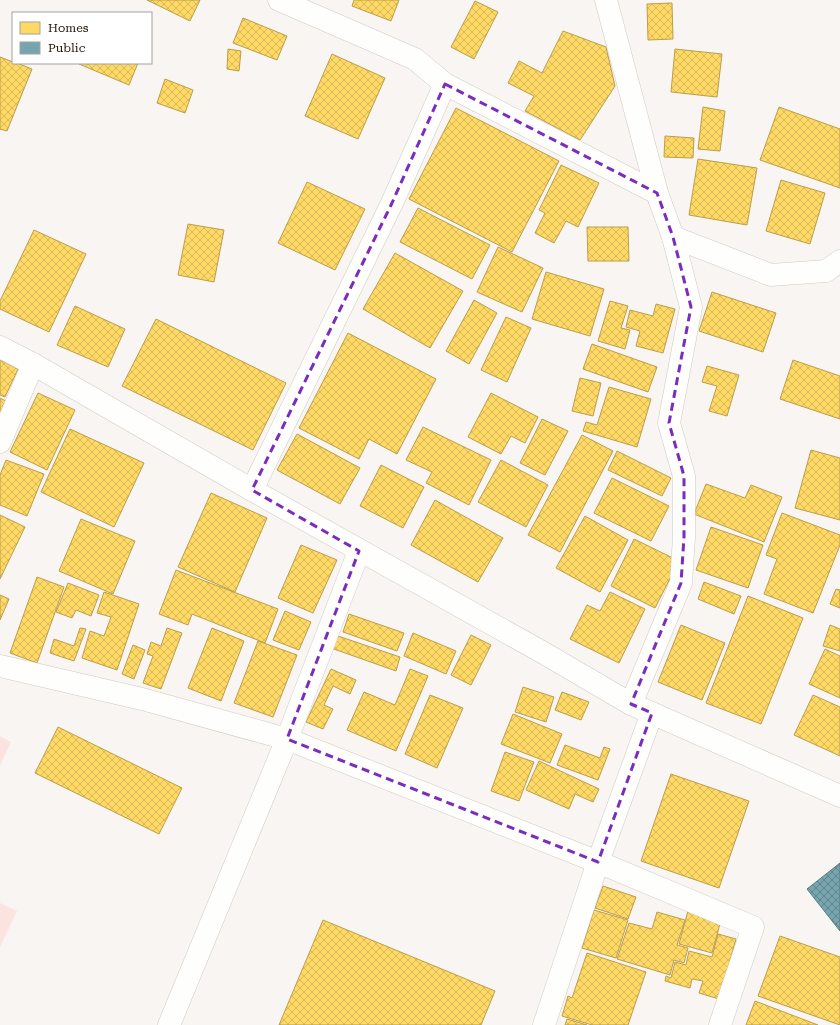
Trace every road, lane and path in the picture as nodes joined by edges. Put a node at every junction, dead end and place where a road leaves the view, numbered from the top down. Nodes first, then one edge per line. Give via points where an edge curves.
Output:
1 (279, 0) edge
2 (606, 0) edge
3 (445, 84) junction
4 (657, 193) junction
5 (673, 237) junction
6 (840, 261) edge
7 (0, 347) edge
8 (33, 364) junction
9 (0, 442) edge
10 (252, 490) junction
11 (359, 551) junction
12 (0, 666) edge
13 (631, 704) junction
14 (652, 713) junction
15 (287, 739) junction
16 (840, 796) edge
17 (598, 862) junction
18 (169, 1025) edge
19 (544, 1025) edge
20 (720, 1025) edge

1 - 3 street via 415,59
2 - 4 street
3 - 4 street
3 - 10 street via 392,203
4 - 5 street
5 - 6 street via 771,275 826,271
5 - 13 street via 691,307 669,423 684,476 681,583
7 - 8 street
8 - 9 street
8 - 10 street
10 - 11 street
11 - 13 street
11 - 15 street
12 - 15 street via 142,698
13 - 14 street
14 - 16 street
14 - 17 street
15 - 17 street
15 - 18 street
17 - 19 street
17 - 20 street via 753,927

